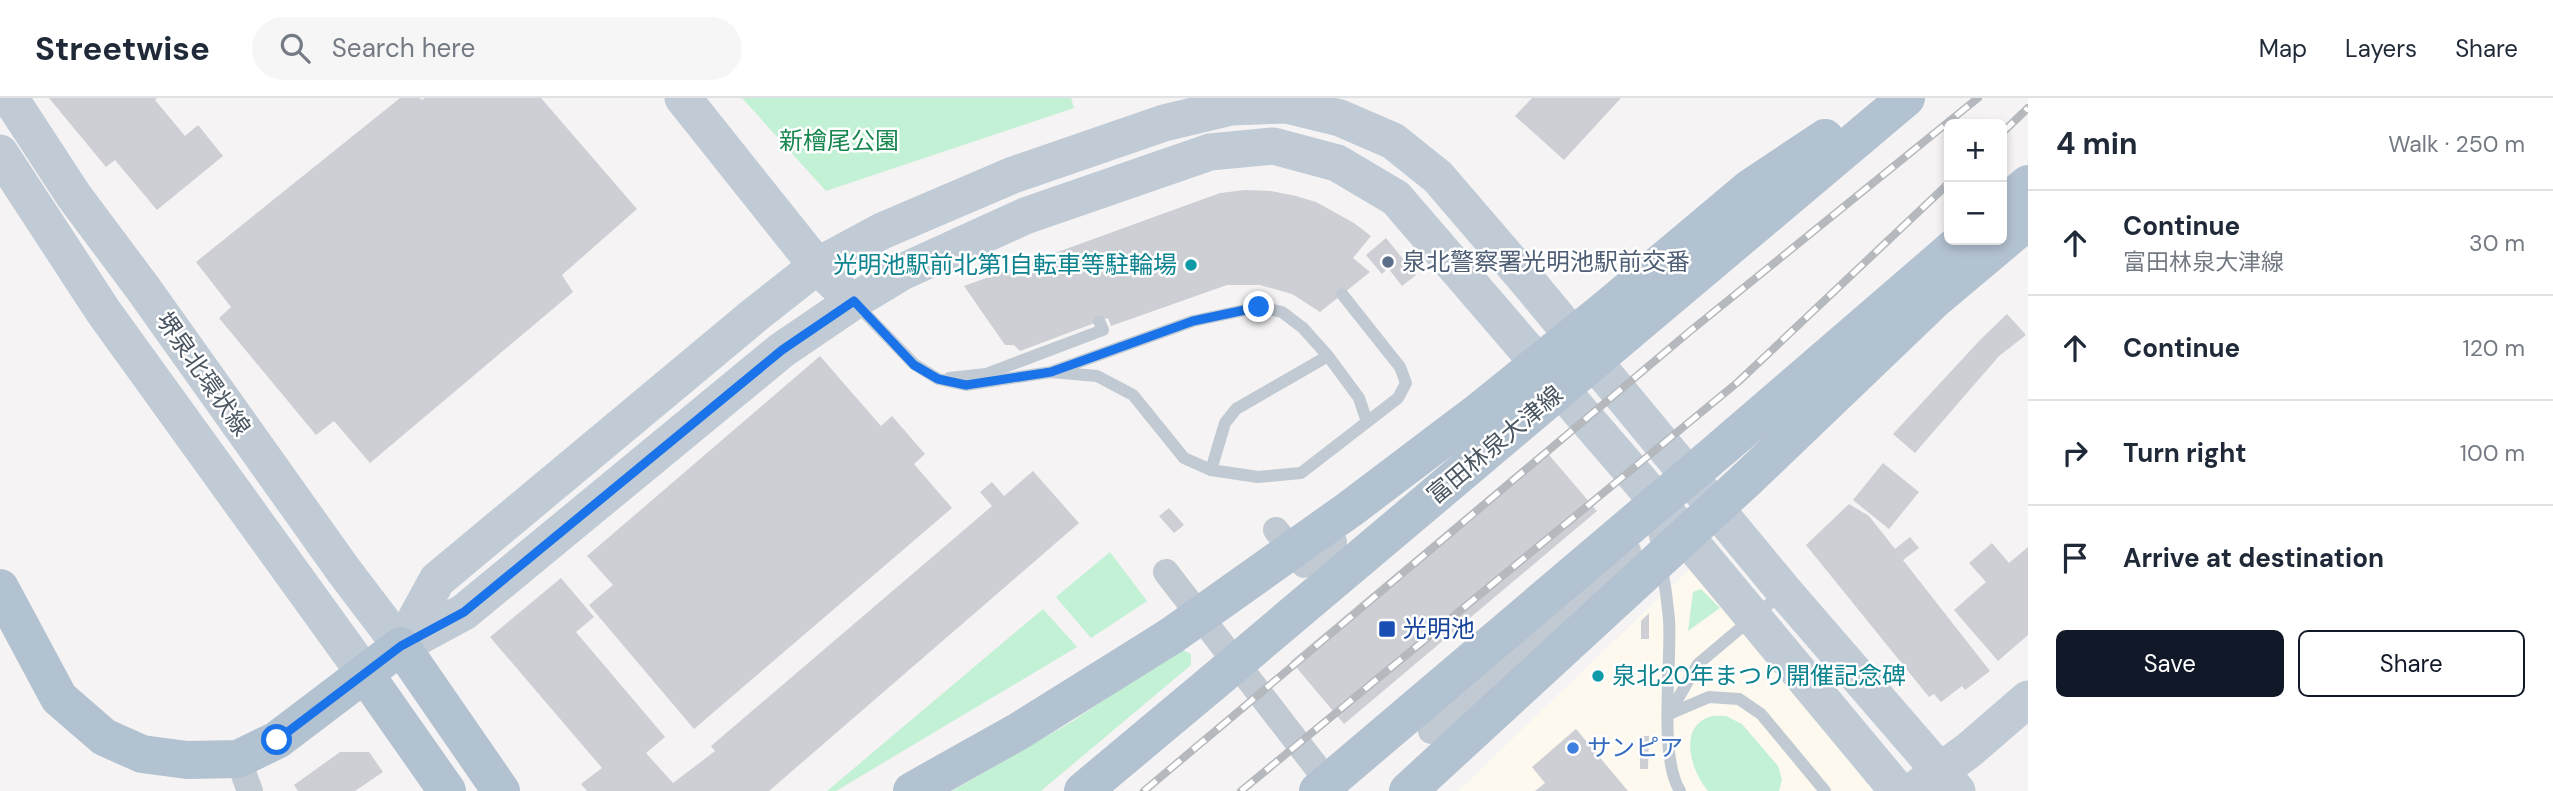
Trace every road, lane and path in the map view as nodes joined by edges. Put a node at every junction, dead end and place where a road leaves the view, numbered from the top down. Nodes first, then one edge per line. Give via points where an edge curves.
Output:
1 (10, 98) edge
2 (683, 98) edge
3 (1886, 98) edge
4 (1906, 98) edge
5 (0, 153) edge
6 (2028, 184) edge
7 (2007, 202) edge
8 (2028, 221) edge
9 (1957, 245) edge
10 (817, 266) junction
11 (1342, 294) dead end
12 (854, 301) junction
13 (1100, 321) dead end
14 (1616, 321) junction
15 (1328, 356) junction
16 (1051, 372) junction
17 (938, 379) junction
18 (1529, 391) dead end
19 (1367, 422) junction
20 (1212, 470) junction
21 (1639, 480) junction
22 (1276, 530) dead end
23 (1629, 550) dead end
24 (1166, 572) dead end
25 (0, 589) edge
26 (1784, 591) junction
27 (1752, 617) junction
28 (401, 646) junction
29 (365, 674) junction
30 (2028, 699) edge
31 (1669, 714) junction
32 (1431, 732) dead end
33 (244, 775) edge
34 (1937, 784) edge
35 (447, 791) edge
36 (501, 791) edge
37 (912, 791) edge
38 (1083, 791) edge
39 (1318, 791) edge
40 (1335, 791) edge
41 (1408, 791) edge
42 (1680, 791) edge
43 (1825, 791) edge
44 (1898, 791) edge

1 - 28 street, 堺泉北環状線 via 74,196
2 - 10 street
3 - 14 main road via 1750,188
4 - 14 main road, 富田林泉大津線
5 - 29 street, 堺泉北環状線 via 103,311
6 - 7 main road
8 - 41 main road, bridge via 1934,300
9 - 39 main road, bridge
10 - 12 street
10 - 26 street via 882,231 1013,175 1164,124 1231,107 1287,105 1340,118 1393,141 1438,177
10 - 28 street via 438,580
11 - 19 lane via 1400,367 1405,383 1398,397
12 - 17 lane via 914,365
12 - 21 street via 902,272 1025,216 1210,152 1273,146 1337,163 1396,198
12 - 28 street via 782,350 464,612
13 - 17 lane via 1103,330 1028,360 986,374
14 - 37 main road, bridge via 1171,636 1019,732
14 - 38 main road, 富田林泉大津線, bridge via 1211,684
15 - 16 lane via 1282,312 1259,307 1193,321
15 - 19 lane via 1359,398
15 - 20 lane via 1236,409 1225,423
16 - 17 lane via 966,385
16 - 20 lane via 1097,376 1133,396 1184,458
18 - 22 street via 1304,565
19 - 20 lane via 1301,473 1258,477
21 - 27 street
21 - 31 lane via 1661,565 1669,619
23 - 32 street
24 - 40 street
25 - 33 main road via 59,698 104,737 142,754
26 - 27 lane
26 - 34 street
27 - 31 lane via 1698,664
27 - 44 street
28 - 29 main road
28 - 36 main road
29 - 33 main road via 277,740
29 - 35 main road
30 - 34 street
31 - 42 lane via 1674,782
31 - 43 lane via 1709,697 1739,699 1761,714

